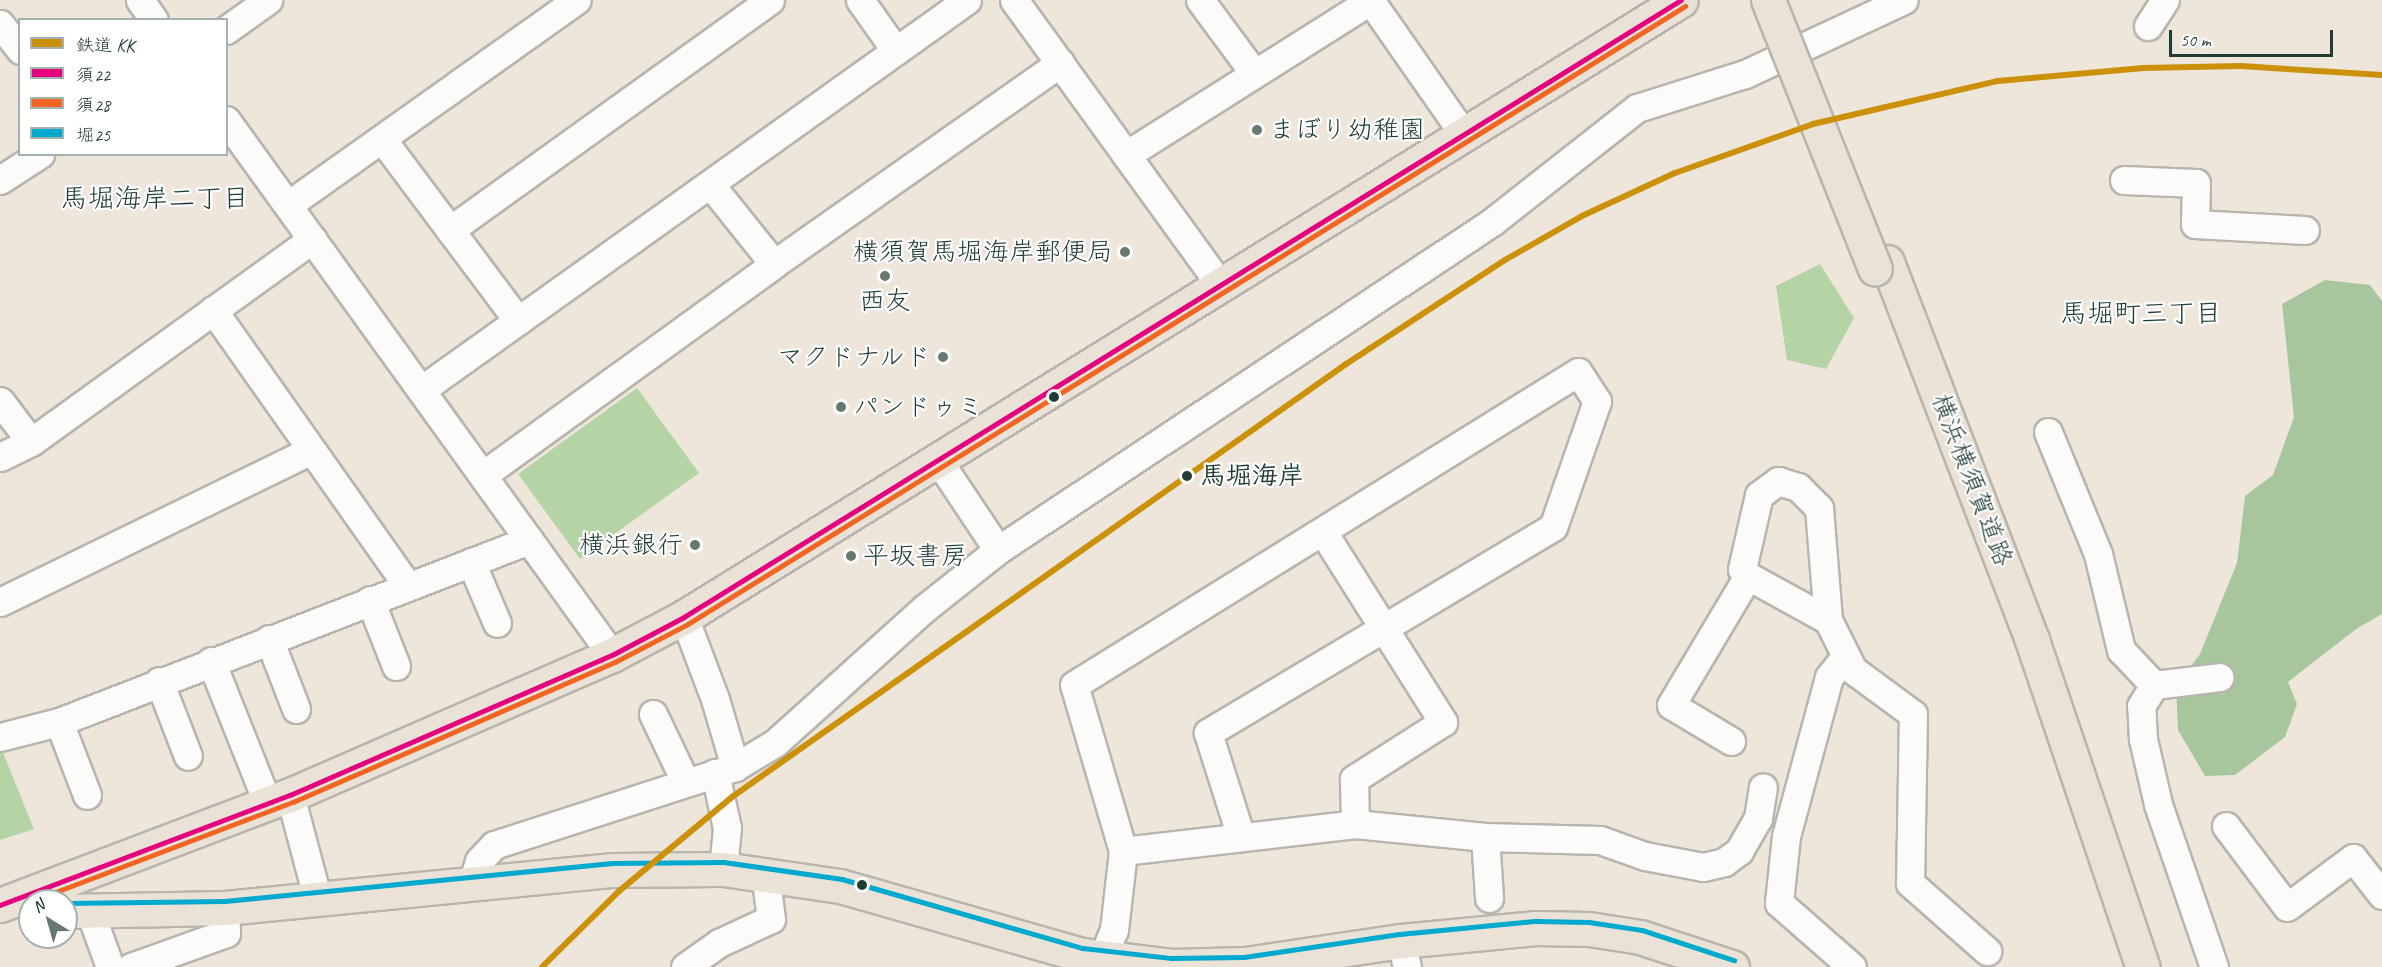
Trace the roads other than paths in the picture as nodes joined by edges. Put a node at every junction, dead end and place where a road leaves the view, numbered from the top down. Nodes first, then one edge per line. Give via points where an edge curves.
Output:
1 (140, 0) edge
2 (268, 0) edge
3 (576, 0) edge
4 (770, 0) edge
5 (860, 0) edge
6 (967, 0) edge
7 (1014, 0) edge
8 (1200, 0) edge
9 (1370, 0) edge
10 (1682, 0) edge
11 (1768, 0) edge
12 (1782, 0) edge
13 (1904, 0) edge
14 (2165, 0) edge
15 (232, 16) edge
16 (153, 18) edge
17 (0, 24) edge
18 (2148, 26) dead end
19 (18, 47) edge
20 (896, 51) junction
21 (1060, 63) junction
22 (1254, 74) junction
23 (228, 123) edge
24 (1465, 136) junction
25 (381, 139) junction
26 (1126, 155) junction
27 (37, 156) edge
28 (0, 180) edge
29 (2124, 180) dead end
30 (710, 184) junction
31 (288, 205) junction
32 (450, 230) junction
33 (2305, 230) dead end
34 (312, 239) junction
35 (774, 264) junction
36 (1881, 266) junction
37 (1221, 286) junction
38 (213, 310) junction
39 (518, 321) junction
40 (421, 390) junction
41 (0, 401) edge
42 (2048, 432) dead end
43 (31, 442) junction
44 (309, 451) junction
45 (0, 457) edge
46 (938, 460) junction
47 (483, 475) junction
48 (1323, 532) junction
49 (529, 540) junction
50 (998, 550) junction
51 (471, 562) junction
52 (1748, 576) junction
53 (407, 585) junction
54 (370, 600) junction
55 (0, 602) edge
56 (684, 617) junction
57 (1828, 620) junction
58 (497, 624) dead end
59 (1384, 629) junction
60 (269, 639) junction
61 (612, 655) junction
62 (1844, 658) junction
63 (211, 661) junction
64 (396, 666) dead end
65 (2220, 677) dead end
66 (159, 681) junction
67 (2154, 685) junction
68 (296, 709) dead end
69 (653, 714) dead end
70 (59, 722) junction
71 (3, 728) edge
72 (1731, 741) dead end
73 (188, 756) dead end
74 (725, 770) junction
75 (685, 781) junction
76 (1763, 787) dead end
77 (87, 795) dead end
78 (279, 800) junction
79 (1355, 824) junction
80 (2226, 826) dead end
81 (1751, 832) junction
82 (1786, 836) junction
83 (1241, 837) junction
84 (1485, 837) junction
85 (1123, 851) junction
86 (723, 869) junction
87 (765, 872) junction
88 (472, 883) junction
89 (2382, 895) edge
90 (1489, 898) dead end
91 (10, 900) edge
92 (318, 900) junction
93 (225, 908) junction
94 (78, 912) edge
95 (1987, 951) dead end
96 (1404, 954) edge
97 (1086, 960) edge
98 (110, 967) edge
99 (131, 967) edge
100 (685, 967) edge
101 (1732, 967) edge
102 (1852, 967) edge
103 (2129, 967) edge
104 (2143, 967) edge
105 (2214, 967) edge

1 - 16 street
2 - 15 street
3 - 25 street
4 - 32 street
5 - 20 street
6 - 20 street
7 - 21 street
8 - 22 street
9 - 22 street
9 - 24 street
10 - 24 main road
11 - 36 main road, 横浜横須賀道路, bridge
12 - 36 main road, 横浜横須賀道路
13 - 50 street via 1745,75 1637,108 1482,229
14 - 18 street
17 - 19 street
20 - 30 street
21 - 26 street
21 - 35 street
22 - 26 street
23 - 31 street
24 - 37 main road
25 - 31 street
25 - 32 street
26 - 37 street
27 - 28 street
29 - 33 street via 2196,183 2195,224
30 - 35 street
30 - 39 street
31 - 34 street
32 - 39 street
34 - 38 street
34 - 40 street
35 - 47 street
36 - 103 main road, 横浜横須賀道路 via 2042,707
36 - 104 main road, 横浜横須賀道路 via 2032,640
37 - 46 main road
38 - 43 street
38 - 44 street
39 - 40 street
40 - 47 street
41 - 43 street
42 - 67 street via 2101,543 2121,650
43 - 45 street
44 - 53 street
44 - 55 street
46 - 50 street
46 - 56 main road
47 - 49 street
48 - 59 street
48 - 59 street via 1578,372 1597,401 1553,527
48 - 85 street via 1074,685
49 - 51 street
49 - 61 street
50 - 74 street via 925,608 783,736
51 - 53 street
51 - 58 street
52 - 57 street
52 - 57 street via 1742,569 1759,495 1778,481 1798,487 1819,508
52 - 72 street via 1671,705
53 - 54 street
54 - 60 street
54 - 64 street
56 - 61 main road
56 - 74 street via 716,699
57 - 62 street
59 - 79 street via 1443,722 1354,779
59 - 83 street via 1208,733
60 - 63 street
60 - 68 street
61 - 78 main road
62 - 82 street via 1829,677
62 - 95 street via 1853,670 1913,714 1910,883
63 - 66 street
63 - 78 street
65 - 67 street
66 - 70 street
66 - 73 street
67 - 105 street via 2141,706 2143,739 2158,804
69 - 75 street
70 - 71 street
70 - 77 street
74 - 75 street
74 - 86 street via 727,828
75 - 88 street via 494,845 479,861
76 - 81 street
78 - 91 main road
78 - 92 street
79 - 83 street
79 - 84 street
80 - 89 street via 2287,907 2354,858
81 - 82 street
81 - 84 street via 1732,856 1703,867 1645,856 1600,840
82 - 102 street via 1779,903
83 - 85 street
84 - 90 street
85 - 97 street via 1114,930
86 - 87 main road
86 - 88 main road via 613,870
87 - 97 main road via 840,886
87 - 100 street via 771,919 719,943
88 - 92 main road
92 - 93 main road
93 - 94 main road
93 - 99 street via 226,933
94 - 98 street
96 - 97 main road via 1171,966
96 - 101 main road via 1536,927 1589,928 1640,937

